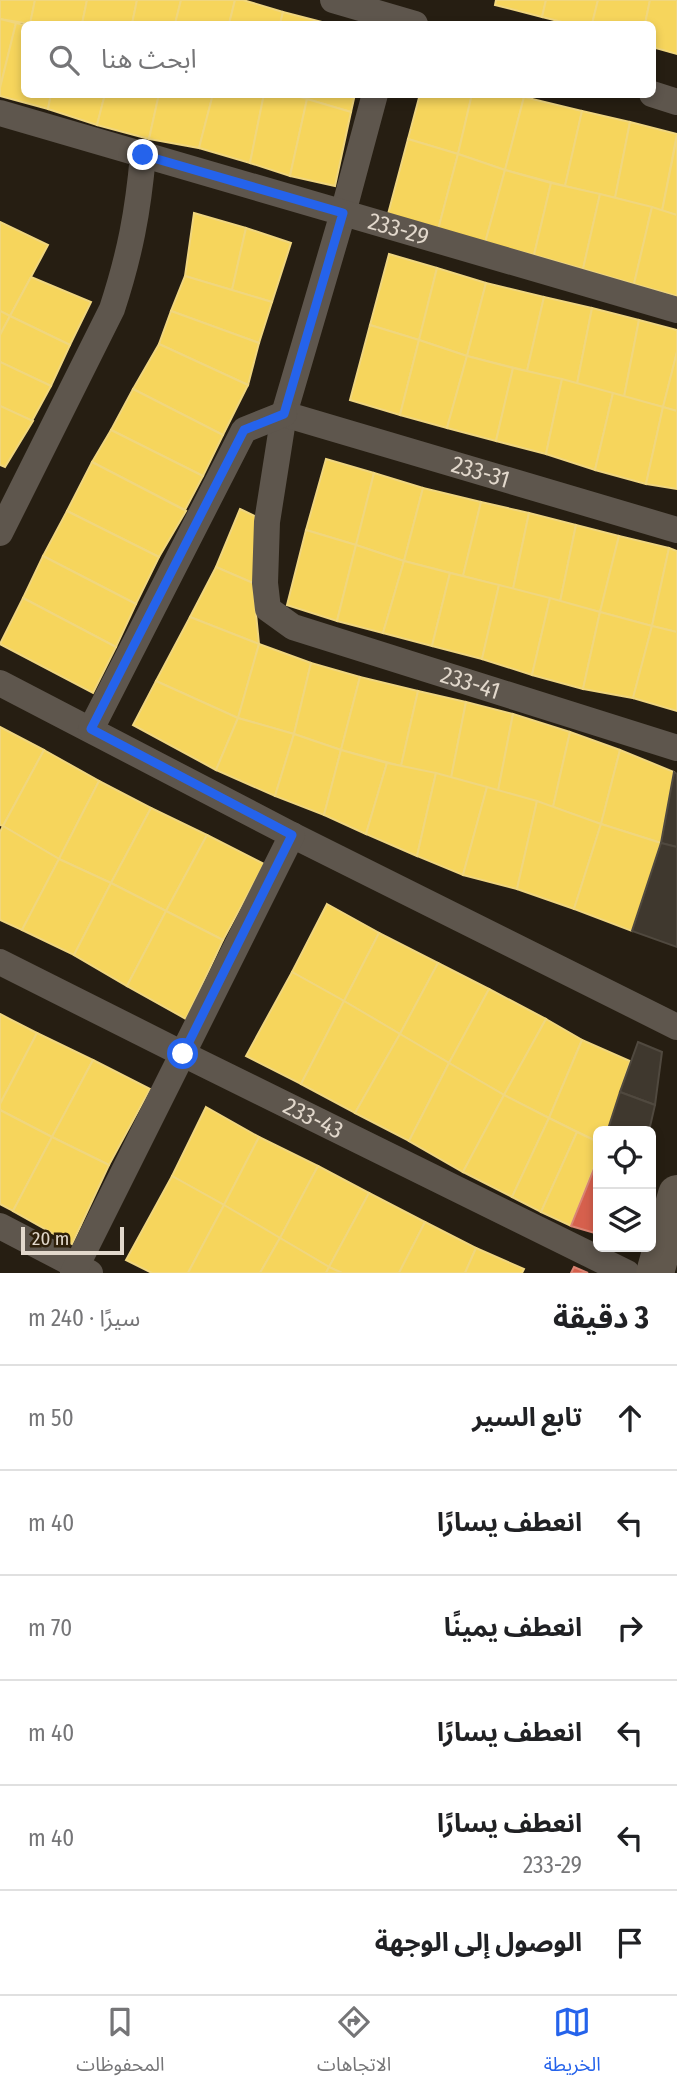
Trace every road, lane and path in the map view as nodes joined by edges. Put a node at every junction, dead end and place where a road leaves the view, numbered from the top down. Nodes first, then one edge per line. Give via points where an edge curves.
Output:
1 (333, 0) edge
2 (402, 17) edge
3 (656, 95) edge
4 (374, 98) edge
5 (677, 102) edge
6 (0, 113) edge
7 (143, 155) junction
8 (343, 213) junction
9 (677, 310) edge
10 (284, 414) junction
11 (677, 530) edge
12 (0, 533) edge
13 (0, 683) edge
14 (91, 729) junction
15 (677, 748) edge
16 (292, 835) junction
17 (0, 962) edge
18 (677, 1027) edge
19 (183, 1054) junction
20 (677, 1194) edge
21 (0, 1226) edge
22 (80, 1271) edge
23 (626, 1273) edge
24 (655, 1273) edge

1 - 2 street
3 - 5 street
4 - 8 street
6 - 7 street, 233-29
7 - 8 street, 233-29
7 - 12 street via 134,233 111,309
8 - 9 street, 233-29
8 - 10 street
10 - 11 street, 233-31
10 - 14 street via 244,430
10 - 15 street, 233-41 via 267,522 268,609 293,627
13 - 14 street
14 - 16 street
16 - 18 street
16 - 19 street
17 - 19 street, 233-43
19 - 22 street
19 - 23 street, 233-43
20 - 24 main road
21 - 22 street

